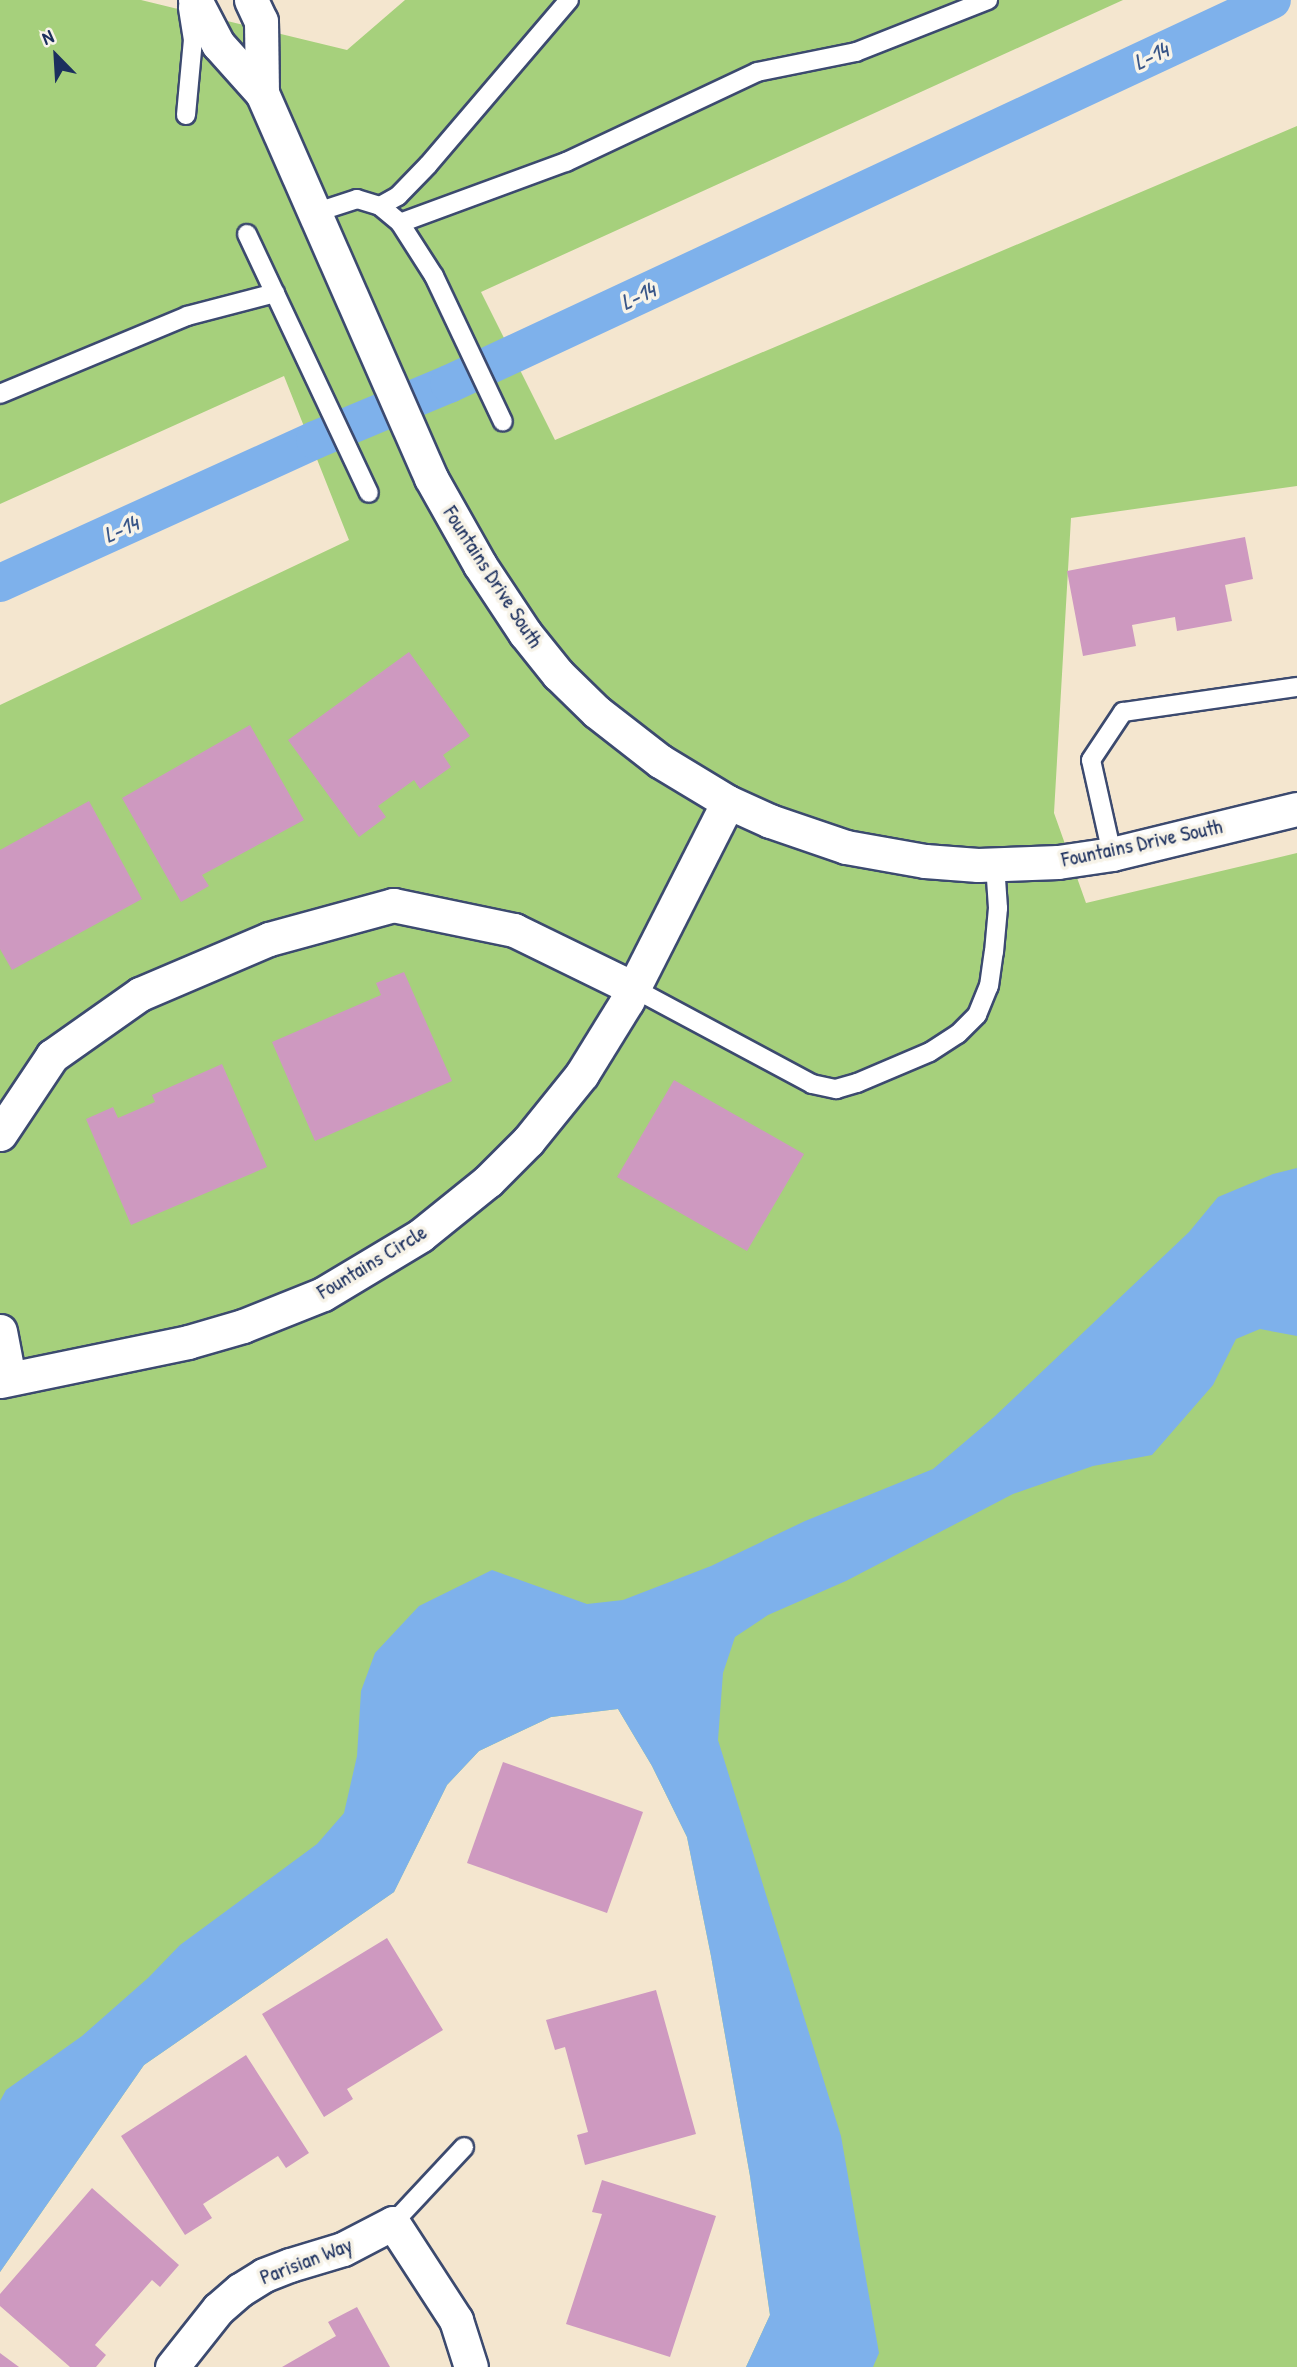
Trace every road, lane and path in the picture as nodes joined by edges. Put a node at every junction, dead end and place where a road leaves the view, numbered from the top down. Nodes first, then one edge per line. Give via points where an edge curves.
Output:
1 (187, 0) edge
2 (195, 0) edge
3 (251, 0) edge
4 (569, 0) edge
5 (988, 0) edge
6 (262, 93) junction
7 (186, 115) dead end
8 (380, 206) junction
9 (314, 213) junction
10 (400, 223) junction
11 (247, 234) dead end
12 (275, 293) junction
13 (0, 394) edge
14 (503, 422) dead end
15 (369, 493) dead end
16 (1297, 687) edge
17 (728, 802) junction
18 (1297, 809) edge
19 (1112, 854) junction
20 (995, 864) junction
21 (633, 988) junction
22 (0, 1134) edge
23 (0, 1331) edge
24 (5, 1380) edge
25 (464, 2147) dead end
26 (393, 2223) junction
27 (172, 2367) edge
28 (471, 2367) edge

1 - 7 lane via 193,40
2 - 6 street, Fountains Drive South via 218,44
3 - 6 street, Fountains Drive South via 261,21
4 - 8 lane via 428,165 398,196
5 - 10 lane via 856,52 757,72 566,162
6 - 9 street, Fountains Drive South
8 - 9 lane via 357,198
8 - 10 lane
9 - 17 street, Fountains Drive South via 431,478 525,633 597,712 660,761
10 - 14 lane via 434,276
11 - 12 lane
12 - 13 lane via 187,316
12 - 15 lane
16 - 19 lane via 1123,712 1091,761
17 - 20 street, Fountains Drive South via 846,847 925,861
17 - 21 street, Fountains Circle
18 - 19 street, Fountains Drive South
19 - 20 street, Fountains Drive South
20 - 21 lane via 994,953 989,986 977,1015 930,1052 857,1083 836,1089 812,1084
21 - 22 street via 514,930 393,905 269,939 140,994 52,1056
21 - 24 street, Fountains Circle via 582,1074 528,1141 488,1181 397,1252 323,1294 243,1326
23 - 24 street, Fountains Circle
25 - 26 lane
26 - 27 street, Parisian Way via 343,2249 273,2272 240,2290 218,2309
26 - 28 street via 449,2308

